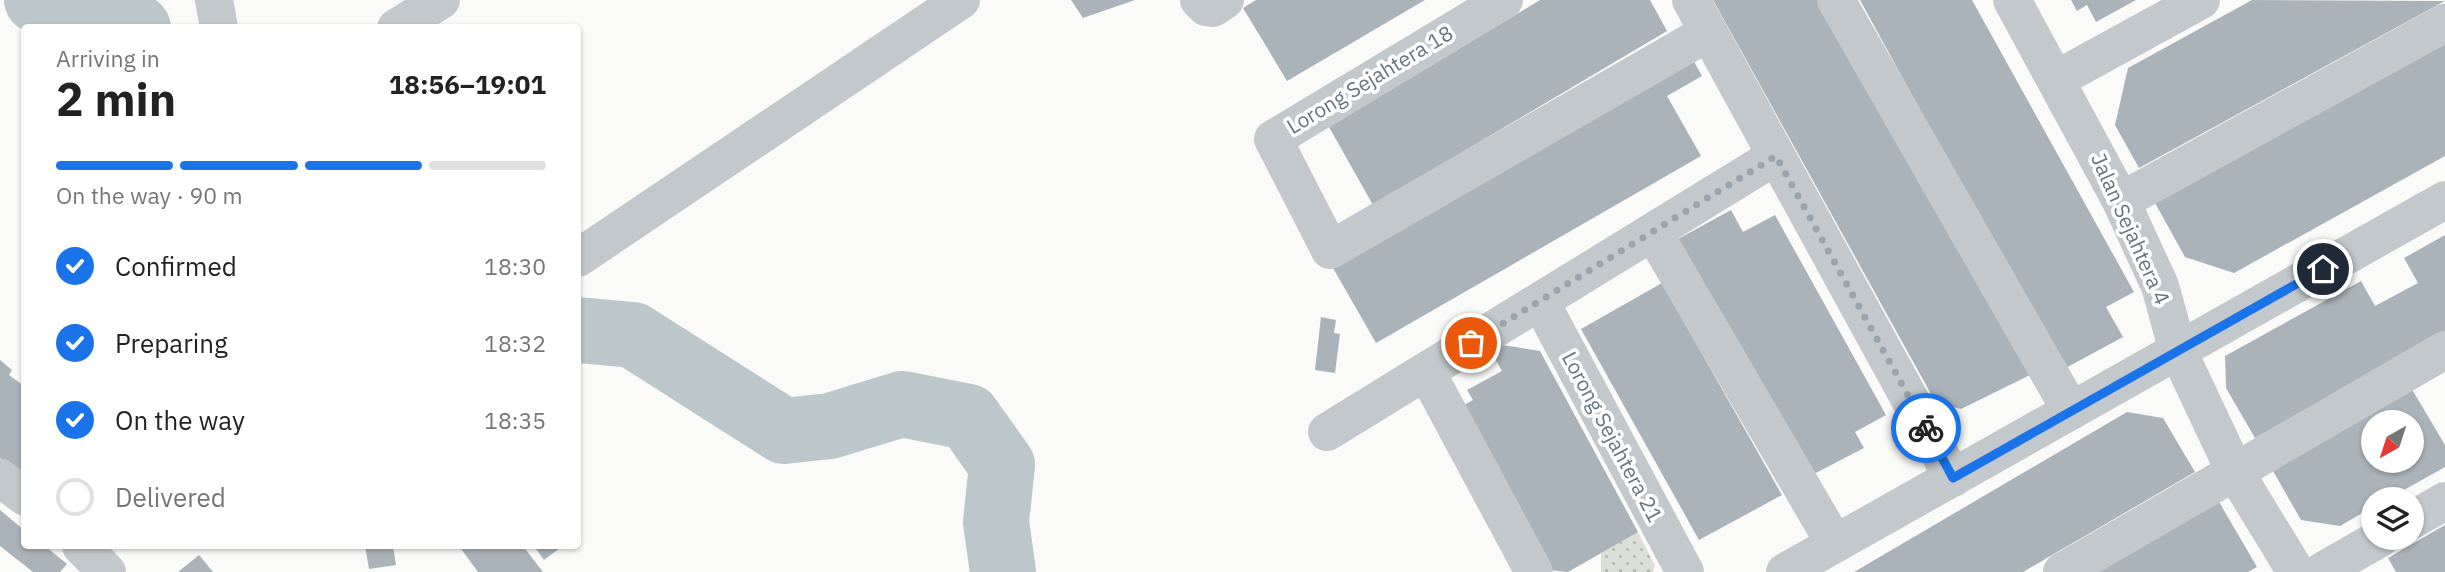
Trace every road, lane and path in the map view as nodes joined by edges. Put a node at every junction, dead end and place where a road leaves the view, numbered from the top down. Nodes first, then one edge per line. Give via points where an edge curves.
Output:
1 (214, 0) edge
2 (440, 0) edge
3 (1199, 0) edge
4 (1226, 0) edge
5 (1504, 0) edge
6 (1836, 0) edge
7 (2012, 0) edge
8 (946, 3) edge
9 (2187, 3) edge
10 (1700, 16) edge
11 (2445, 23) edge
12 (218, 24) edge
13 (402, 24) edge
14 (2057, 79) junction
15 (1776, 156) junction
16 (2445, 200) edge
17 (2122, 201) junction
18 (1653, 232) junction
19 (581, 256) edge
20 (1539, 301) junction
21 (2178, 351) junction
22 (2439, 366) edge
23 (1426, 371) junction
24 (2071, 411) junction
25 (1328, 432) dead end
26 (2235, 472) junction
27 (0, 478) edge
28 (1953, 478) junction
29 (21, 494) edge
30 (2445, 501) edge
31 (2424, 513) edge
32 (1835, 544) junction
33 (2361, 549) edge
34 (1534, 572) edge
35 (1685, 572) edge
36 (1786, 572) edge
37 (2062, 572) edge
38 (2296, 572) edge
39 (2321, 572) edge

1 - 12 street
2 - 13 street
3 - 4 street via 1213,8
5 - 10 street, Lorong Sejahtera 18 via 1273,139 1330,250
6 - 24 street
7 - 14 street, Jalan Sejahtera 4
8 - 19 street
9 - 14 street
10 - 15 street
11 - 17 street
14 - 17 street, Jalan Sejahtera 4
15 - 18 street
15 - 28 street
16 - 21 street
17 - 21 street, Jalan Sejahtera 4 via 2161,286
18 - 20 street
18 - 32 street
20 - 23 street
20 - 35 street, Lorong Sejahtera 21
21 - 24 street
21 - 26 street, Jalan Sejahtera 4
22 - 26 street
23 - 25 street
23 - 34 street
24 - 28 street
26 - 37 street
26 - 38 street, Jalan Sejahtera 4
27 - 29 street
28 - 32 street
30 - 31 street
32 - 36 street
33 - 39 street

